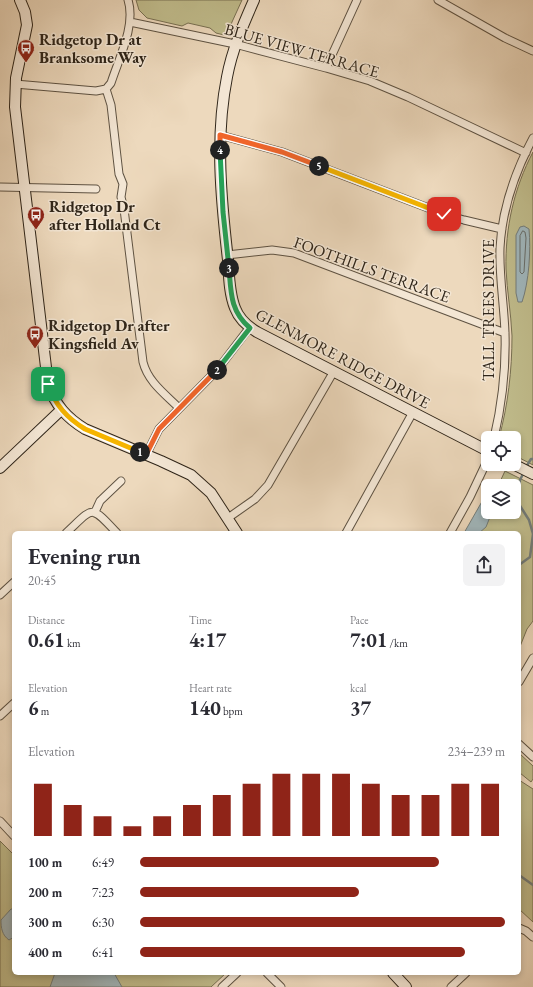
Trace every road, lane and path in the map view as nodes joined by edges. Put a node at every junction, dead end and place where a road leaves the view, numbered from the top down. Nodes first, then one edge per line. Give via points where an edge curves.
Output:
1 (20, 0) edge
2 (128, 0) edge
3 (254, 0) edge
4 (357, 0) edge
5 (438, 0) edge
6 (130, 22) junction
7 (235, 44) junction
8 (533, 51) edge
9 (326, 68) junction
10 (15, 84) junction
11 (106, 90) junction
12 (220, 135) junction
13 (533, 138) edge
14 (526, 153) junction
15 (0, 187) edge
16 (24, 188) junction
17 (96, 189) dead end
18 (502, 229) junction
19 (227, 254) junction
20 (250, 328) junction
21 (505, 333) junction
22 (334, 371) junction
23 (179, 408) junction
24 (61, 410) junction
25 (413, 412) junction
26 (495, 431) edge
27 (481, 447) edge
28 (146, 455) junction
29 (0, 468) edge
30 (521, 468) edge
31 (482, 471) edge
32 (533, 474) edge
33 (121, 481) dead end
34 (95, 512) junction
35 (228, 518) junction
36 (68, 531) edge
37 (115, 531) edge
38 (236, 531) edge
39 (347, 531) edge
40 (451, 531) edge
41 (12, 584) edge
42 (0, 595) edge
43 (533, 658) edge
44 (521, 679) edge
45 (12, 705) edge
46 (0, 716) edge
47 (521, 746) edge
48 (533, 757) edge
49 (0, 821) edge
50 (12, 832) edge
51 (521, 929) edge
52 (533, 937) edge
53 (235, 975) edge
54 (270, 975) edge
55 (395, 975) edge
56 (464, 975) edge
57 (222, 987) edge
58 (281, 987) edge
59 (406, 987) edge
60 (451, 987) edge

1 - 10 street via 27,25
2 - 6 street
3 - 7 street, GLENMORE RIDGE DRIVE
4 - 9 street
5 - 8 street
6 - 7 street, BLUE VIEW TERRACE
6 - 11 street via 111,83
7 - 9 street, BLUE VIEW TERRACE
7 - 12 street, GLENMORE RIDGE DRIVE via 225,88
9 - 14 street, BLUE VIEW TERRACE via 370,81 408,97
10 - 11 street via 96,92
10 - 16 street
11 - 23 street via 111,105 119,174 123,184 121,197 143,362 151,380
12 - 18 street via 282,152 450,216
12 - 19 street, GLENMORE RIDGE DRIVE
13 - 14 street, TALL TREES DRIVE
14 - 18 street, TALL TREES DRIVE via 511,188
15 - 16 street
16 - 17 street
16 - 24 street via 48,384
18 - 21 street, TALL TREES DRIVE via 500,272
19 - 20 street, GLENMORE RIDGE DRIVE via 234,306 238,315
19 - 21 street, FOOTHILLS TERRACE via 272,250 294,253
20 - 22 street, GLENMORE RIDGE DRIVE
20 - 23 street via 218,369
21 - 26 street, TALL TREES DRIVE via 503,378
22 - 25 street, GLENMORE RIDGE DRIVE
22 - 35 street via 272,481 255,499
23 - 28 street via 159,429
24 - 28 street via 85,429
24 - 29 street
25 - 27 street, GLENMORE RIDGE DRIVE
25 - 39 street
28 - 35 street via 178,468 196,479 211,493
30 - 32 street
31 - 40 street
33 - 34 street via 100,501
34 - 36 street via 88,512
34 - 37 street
35 - 38 street
41 - 42 street
43 - 44 street
45 - 46 street
47 - 48 street
49 - 50 street
51 - 52 street
53 - 57 street
54 - 58 street
55 - 59 street
56 - 60 street

